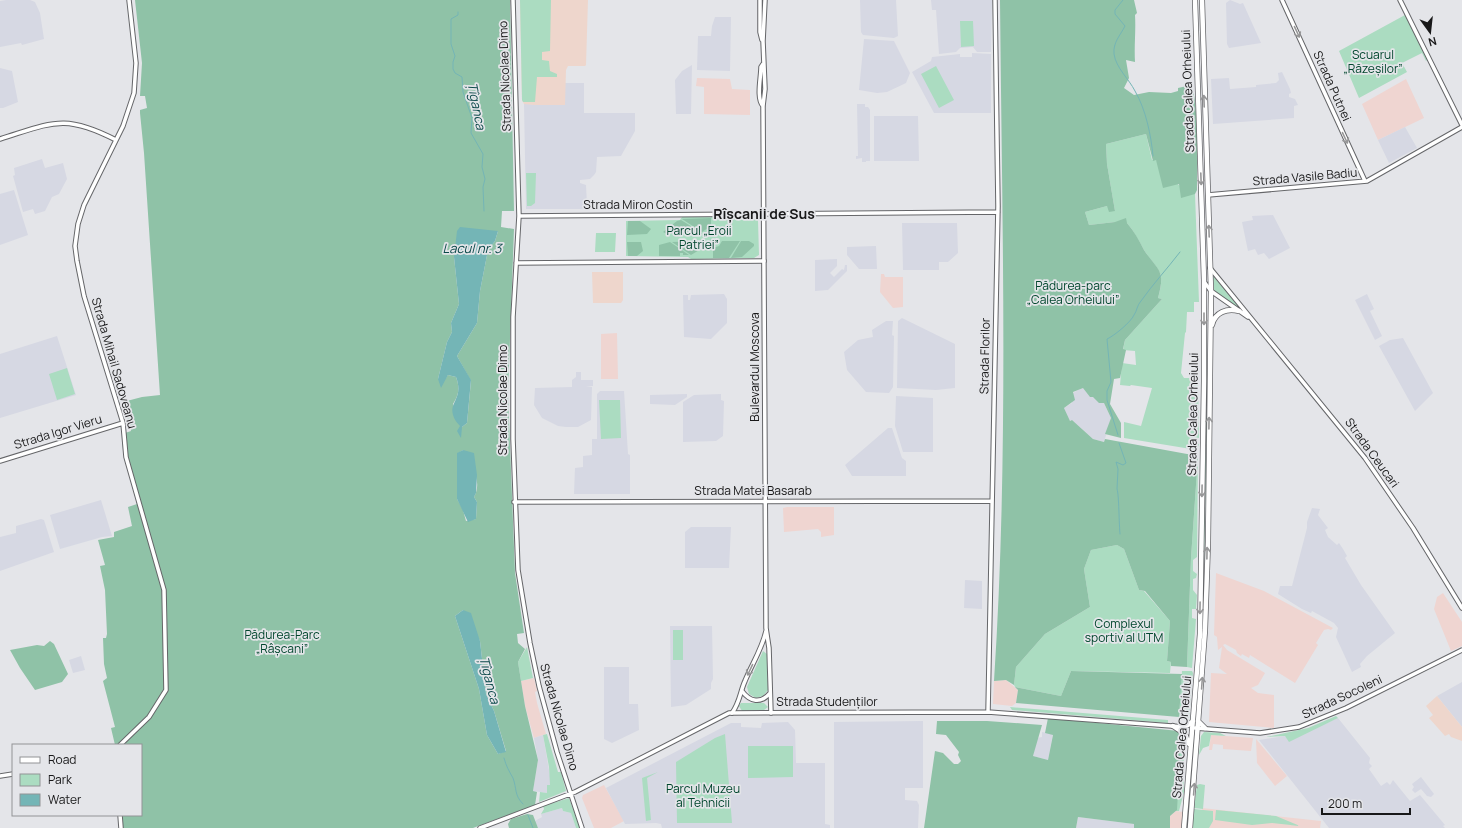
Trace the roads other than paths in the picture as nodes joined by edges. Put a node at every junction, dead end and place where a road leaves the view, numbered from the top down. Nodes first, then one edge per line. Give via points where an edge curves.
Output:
1 (129, 0) edge
2 (513, 0) edge
3 (760, 0) edge
4 (765, 0) edge
5 (995, 0) edge
6 (1196, 0) edge
7 (1202, 0) edge
8 (1282, 0) edge
9 (1400, 0) edge
10 (763, 41) junction
11 (1462, 126) edge
12 (0, 139) edge
13 (116, 140) junction
14 (1200, 140) junction
15 (1206, 140) junction
16 (1365, 181) junction
17 (1208, 195) junction
18 (998, 212) junction
19 (764, 214) junction
20 (519, 216) junction
21 (764, 261) junction
22 (516, 263) junction
23 (1210, 268) junction
24 (1204, 280) junction
25 (1210, 291) junction
26 (1239, 311) junction
27 (1252, 320) junction
28 (1210, 337) junction
29 (1204, 339) junction
30 (123, 423) junction
31 (0, 461) edge
32 (766, 501) junction
33 (991, 501) junction
34 (514, 502) junction
35 (1201, 570) junction
36 (1207, 570) junction
37 (1462, 608) edge
38 (766, 628) junction
39 (760, 650) junction
40 (1462, 650) edge
41 (769, 653) junction
42 (742, 691) junction
43 (770, 693) junction
44 (771, 712) junction
45 (988, 712) junction
46 (732, 713) junction
47 (1193, 721) junction
48 (1199, 722) junction
49 (1173, 726) junction
50 (1183, 727) junction
51 (1192, 728) junction
52 (1198, 728) junction
53 (1205, 728) junction
54 (121, 744) edge
55 (1191, 750) junction
56 (12, 774) edge
57 (0, 776) edge
58 (571, 793) junction
59 (120, 816) edge
60 (121, 828) edge
61 (480, 828) edge
62 (582, 828) edge
63 (1184, 828) edge
64 (1190, 828) edge

1 - 13 main road, Strada Mihail Sadoveanu via 136,76 130,106
2 - 20 main road, Strada Nicolae Dimo
3 - 10 main road, Bulevardul Moscova via 760,32
4 - 10 main road, Bulevardul Moscova
5 - 18 main road, Strada Florilor
6 - 14 highway, Strada Calea Orheiului
15 -> 7 highway, Strada Calea Orheiului
8 -> 16 main road, Strada Putnei
9 - 11 main road
10 - 19 main road, Bulevardul Moscova
11 - 16 main road, Strada Vasile Badiu
12 - 13 main road via 47,124 66,122 81,124
13 - 30 main road, Strada Mihail Sadoveanu via 82,212 75,250 84,296
14 - 15 highway
14 -> 24 highway, Strada Calea Orheiului
15 - 17 highway, Strada Calea Orheiului
16 - 17 main road, Strada Vasile Badiu
23 -> 17 highway, Strada Calea Orheiului
18 - 19 main road, Strada Miron Costin
18 - 33 main road, Strada Florilor
19 - 20 main road, Strada Miron Costin
19 - 21 main road, Bulevardul Moscova
20 - 22 main road, Strada Nicolae Dimo
21 - 22 main road
21 - 32 main road, Bulevardul Moscova
22 - 34 main road, Strada Nicolae Dimo via 513,317
23 - 25 highway, Strada Calea Orheiului
23 - 27 main road, Strada Ceucari
24 - 25 main road, Strada Ceucari
24 -> 29 highway, Strada Calea Orheiului
25 - 26 main road, Strada Ceucari
25 - 28 highway, Strada Calea Orheiului
26 - 27 main road, Strada Ceucari
26 - 28 highway via 1228,309 1218,315 1213,322
27 - 37 main road, Strada Ceucari via 1365,458 1413,528
28 - 29 highway
36 -> 28 highway, Strada Calea Orheiului
29 -> 35 highway, Strada Calea Orheiului
30 - 31 main road, Strada Igor Vieru
30 - 54 main road, Strada Mihail Sadoveanu via 126,457 164,590 168,684 152,713
32 - 33 main road, Strada Matei Basarab
32 - 34 main road, Strada Matei Basarab
32 - 38 main road, Bulevardul Moscova
33 - 45 main road, Strada Florilor
34 - 58 main road, Strada Nicolae Dimo via 518,570 530,643 544,706
35 - 36 highway
35 -> 47 highway, Strada Calea Orheiului via 1200,634
48 -> 36 highway, Strada Calea Orheiului
38 - 39 main road, Bulevardul Moscova
38 - 41 main road, Bulevardul Moscova
39 - 41 main road
39 -> 42 main road, Bulevardul Moscova
40 - 53 main road, Strada Socoleni via 1344,709 1306,725 1268,732
41 - 43 main road, Bulevardul Moscova
42 - 43 main road via 747,697 755,700 764,699
42 - 46 main road, Bulevardul Moscova
43 - 44 main road, Bulevardul Moscova
44 - 45 main road, Strada Studenților
44 - 46 main road, Strada Studenților
45 - 49 main road, Strada Studenților
46 - 58 main road, Strada Studenților
47 - 50 highway
47 - 51 highway, Strada Calea Orheiului
48 - 52 highway, Strada Calea Orheiului
48 - 53 highway
49 - 50 main road, Strada Studenților
49 - 55 highway via 1186,735
50 - 51 main road, Strada Studenților
51 - 52 main road, Strada Studenților
51 - 55 highway, Strada Calea Orheiului
52 - 53 main road, Strada Socoleni
64 -> 52 highway, Strada Calea Orheiului
55 - 63 highway, Strada Calea Orheiului
56 - 57 main road
58 - 61 main road, Strada Studenților
58 - 62 main road, Strada Nicolae Dimo
59 - 60 main road

